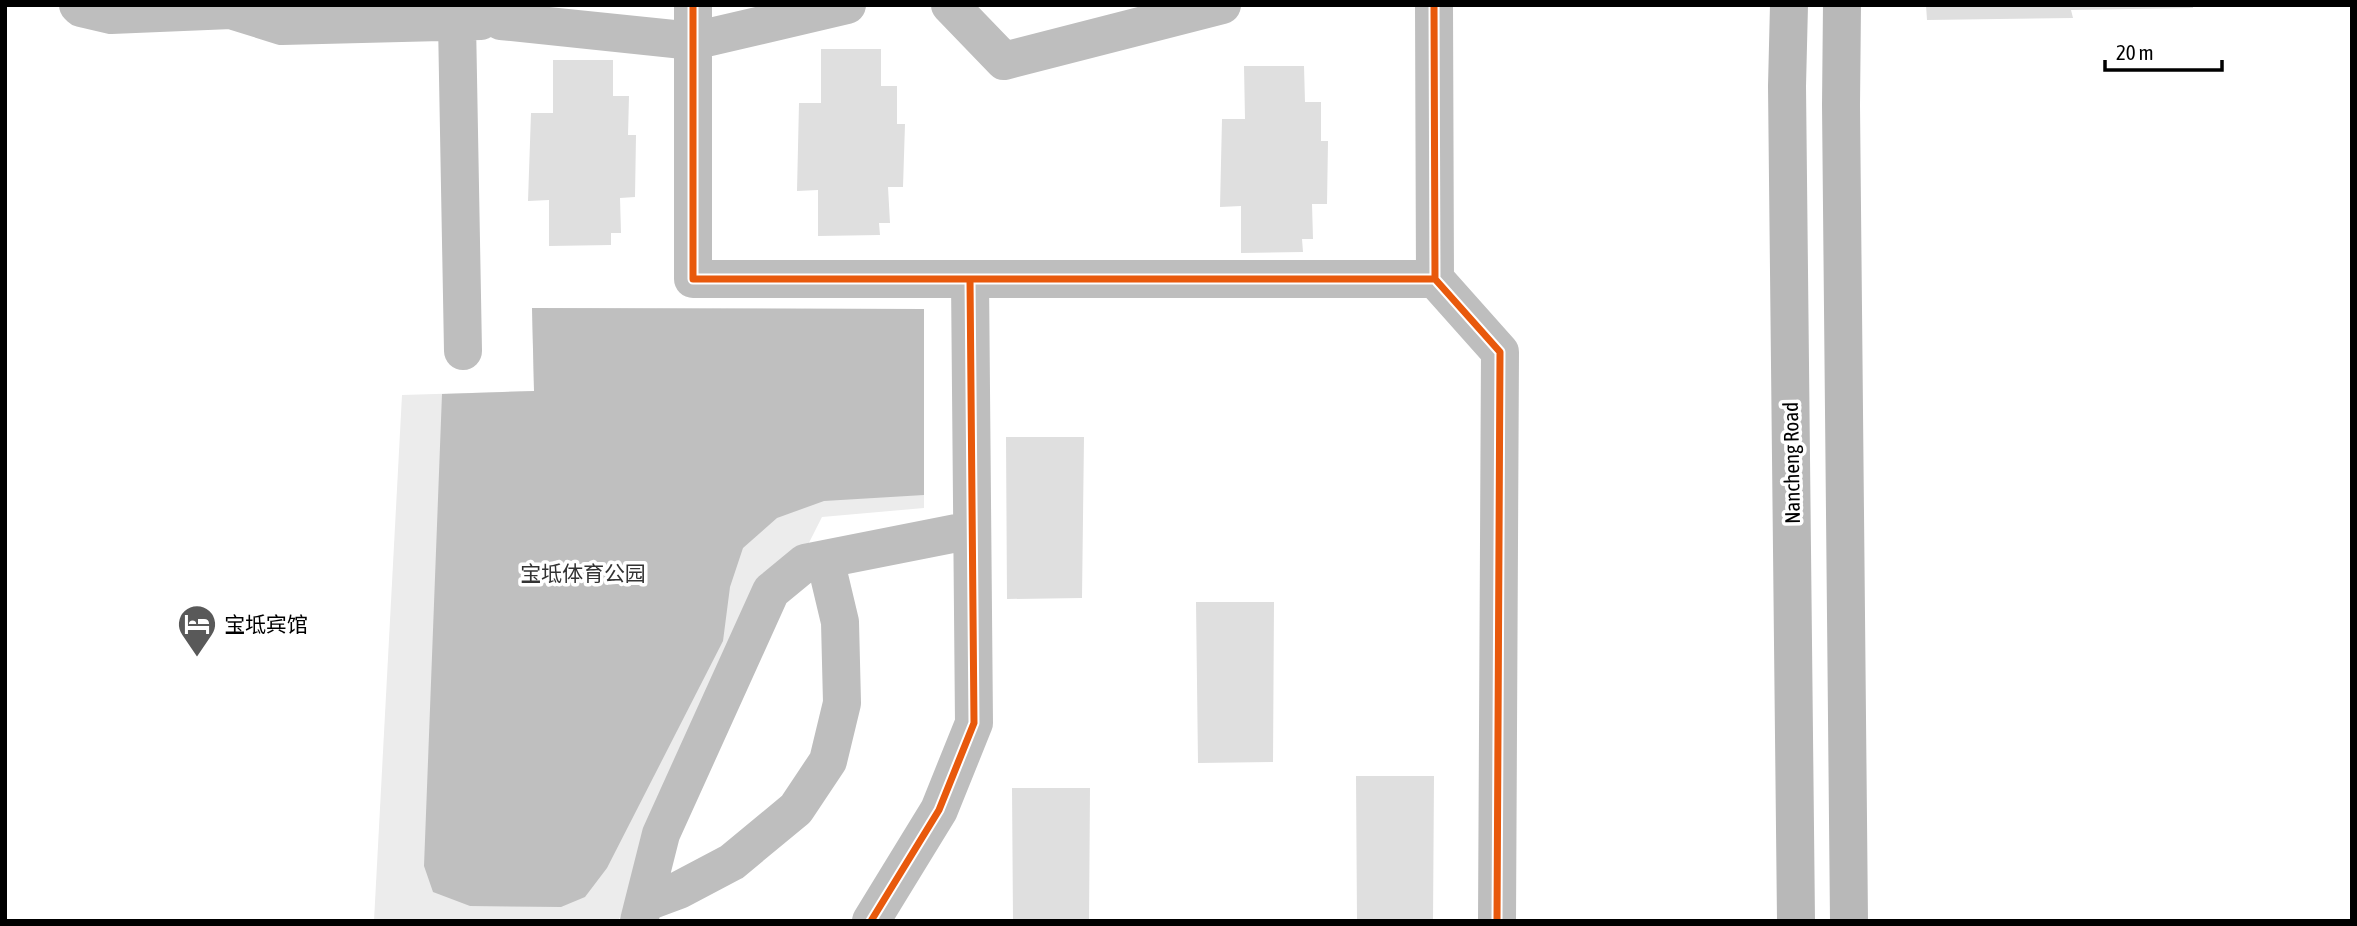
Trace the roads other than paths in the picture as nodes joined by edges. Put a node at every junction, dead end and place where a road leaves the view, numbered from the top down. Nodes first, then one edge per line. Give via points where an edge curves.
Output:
1 (78, 5) edge
2 (847, 5) edge
3 (950, 5) edge
4 (1222, 5) edge
5 (1434, 5) edge
6 (1789, 5) edge
7 (1842, 5) edge
8 (231, 8) edge
9 (501, 13) edge
10 (457, 22) junction
11 (693, 23) edge
12 (970, 279) junction
13 (1434, 279) junction
14 (463, 351) dead end
15 (972, 530) junction
16 (825, 559) junction
17 (642, 912) edge
18 (871, 921) edge
19 (1497, 921) edge
20 (1796, 921) edge
21 (1849, 921) edge

1 - 8 street via 111,15
2 - 11 street
3 - 4 street via 1004,61
5 - 13 street
6 - 20 main road, Nancheng Road
7 - 21 main road
8 - 10 street via 282,26
9 - 10 street
9 - 11 street
10 - 14 street
11 - 12 street via 693,279
12 - 13 street
12 - 15 street
13 - 19 street via 1500,352
15 - 16 street
15 - 18 street via 974,723 939,810
16 - 17 street via 804,563 771,591 661,834
16 - 17 street via 840,622 842,703 828,761 796,809 732,862

